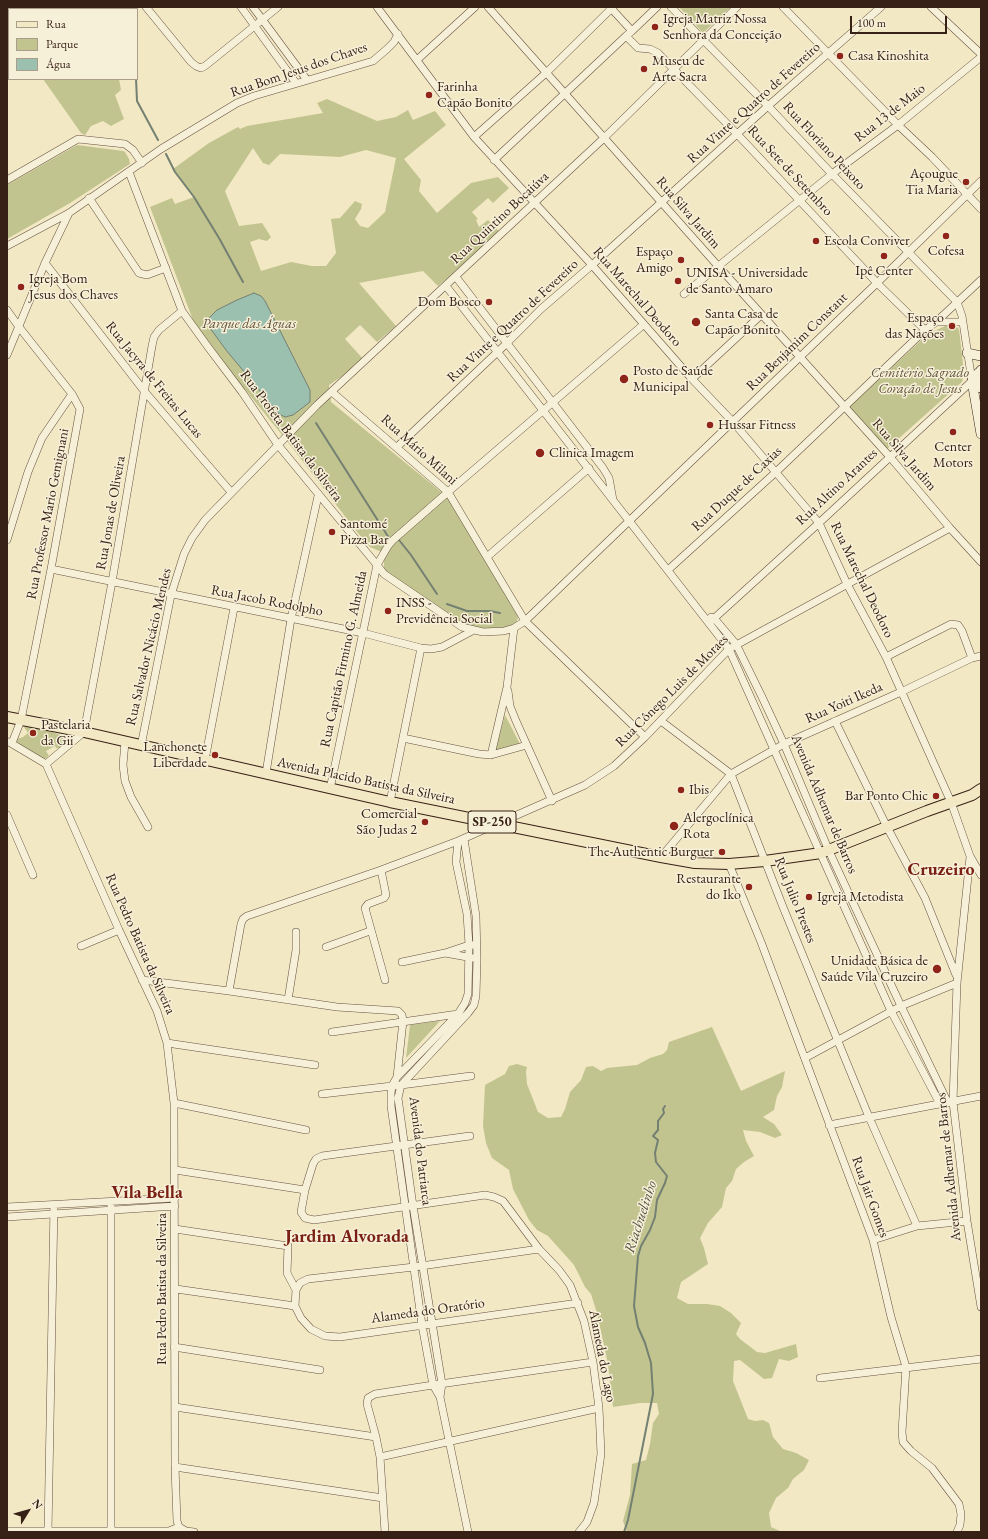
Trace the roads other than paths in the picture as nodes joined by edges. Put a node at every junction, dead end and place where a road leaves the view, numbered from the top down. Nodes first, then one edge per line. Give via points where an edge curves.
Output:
1 (241, 7) edge
2 (253, 7) edge
3 (278, 7) edge
4 (377, 7) edge
5 (475, 7) edge
6 (488, 7) edge
7 (656, 7) edge
8 (671, 7) edge
9 (737, 7) edge
10 (783, 7) edge
11 (881, 7) edge
12 (931, 7) edge
13 (150, 8) edge
14 (611, 8) edge
15 (262, 20) junction
16 (256, 26) junction
17 (632, 31) junction
18 (398, 34) junction
19 (626, 36) junction
20 (704, 39) junction
21 (829, 54) junction
22 (981, 56) edge
23 (418, 59) junction
24 (673, 69) junction
25 (546, 73) junction
26 (307, 80) junction
27 (296, 83) junction
28 (565, 94) junction
29 (768, 106) junction
30 (898, 125) junction
31 (738, 135) junction
32 (474, 137) junction
33 (604, 138) junction
34 (494, 160) junction
35 (142, 163) junction
36 (129, 172) junction
37 (832, 174) junction
38 (7, 180) edge
39 (981, 181) edge
40 (966, 194) junction
41 (89, 198) junction
42 (799, 200) junction
43 (661, 203) junction
44 (535, 204) junction
45 (981, 209) edge
46 (69, 213) junction
47 (7, 246) edge
48 (908, 252) junction
49 (45, 263) junction
50 (592, 265) junction
51 (718, 266) junction
52 (166, 268) junction
53 (456, 277) junction
54 (981, 280) edge
55 (877, 283) junction
56 (446, 286) junction
57 (684, 294) dead end
58 (957, 302) junction
59 (7, 310) edge
60 (182, 311) junction
61 (761, 315) junction
62 (936, 322) junction
63 (962, 322) junction
64 (643, 325) junction
65 (19, 327) junction
66 (925, 330) junction
67 (507, 343) junction
68 (498, 352) junction
69 (967, 353) junction
70 (7, 355) edge
71 (981, 356) edge
72 (800, 358) junction
73 (979, 371) edge
74 (692, 379) junction
75 (972, 381) junction
76 (981, 388) edge
77 (145, 392) junction
78 (332, 392) junction
79 (72, 394) junction
80 (553, 403) junction
81 (844, 406) junction
82 (544, 411) junction
83 (733, 422) junction
84 (981, 434) edge
85 (278, 445) junction
86 (397, 447) junction
87 (890, 457) junction
88 (589, 468) junction
89 (776, 472) junction
90 (231, 492) junction
91 (448, 492) junction
92 (318, 496) junction
93 (613, 500) junction
94 (629, 521) junction
95 (819, 523) junction
96 (950, 528) junction
97 (7, 540) edge
98 (487, 557) junction
99 (981, 562) edge
100 (376, 565) junction
101 (51, 569) junction
102 (668, 570) junction
103 (112, 582) junction
104 (847, 584) junction
105 (171, 594) junction
106 (234, 608) junction
107 (291, 619) junction
108 (712, 620) junction
109 (525, 621) junction
110 (514, 628) junction
111 (474, 630) junction
112 (363, 633) junction
113 (736, 644) junction
114 (421, 648) junction
115 (729, 649) junction
116 (981, 656) edge
117 (886, 657) junction
118 (972, 658) junction
119 (507, 687) junction
120 (901, 692) junction
121 (762, 697) junction
122 (753, 701) junction
123 (7, 717) edge
124 (21, 720) junction
125 (661, 721) junction
126 (835, 721) junction
127 (84, 732) junction
128 (645, 737) junction
129 (403, 738) junction
130 (9, 742) edge
131 (125, 742) junction
132 (784, 744) junction
133 (527, 745) junction
134 (141, 746) junction
135 (773, 749) junction
136 (492, 755) junction
137 (205, 760) junction
138 (46, 764) junction
139 (266, 773) junction
140 (731, 774) junction
141 (330, 789) junction
142 (981, 789) edge
143 (976, 795) edge
144 (552, 801) junction
145 (390, 802) junction
146 (951, 802) junction
147 (7, 815) edge
148 (497, 823) junction
149 (148, 827) dead end
150 (887, 827) junction
151 (461, 840) junction
152 (825, 852) junction
153 (970, 856) junction
154 (661, 857) junction
155 (765, 861) junction
156 (729, 864) junction
157 (381, 870) junction
158 (33, 875) dead end
159 (981, 875) edge
160 (119, 930) junction
161 (370, 931) junction
162 (296, 932) dead end
163 (868, 936) junction
164 (859, 939) junction
165 (477, 944) junction
166 (469, 945) junction
167 (81, 946) dead end
168 (326, 947) dead end
169 (445, 953) junction
170 (469, 958) junction
171 (477, 959) junction
172 (402, 962) dead end
173 (142, 980) junction
174 (384, 980) dead end
175 (957, 980) junction
176 (229, 991) junction
177 (288, 1000) junction
178 (901, 1006) junction
179 (891, 1011) junction
180 (468, 1013) junction
181 (458, 1014) junction
182 (403, 1021) junction
183 (332, 1032) dead end
184 (838, 1039) junction
185 (167, 1043) junction
186 (804, 1058) junction
187 (315, 1065) dead end
188 (471, 1076) dead end
189 (397, 1077) junction
190 (403, 1084) junction
191 (392, 1086) junction
192 (322, 1094) dead end
193 (981, 1096) edge
194 (951, 1102) junction
195 (174, 1103) junction
196 (940, 1104) junction
197 (869, 1117) junction
198 (829, 1125) junction
199 (306, 1130) dead end
200 (470, 1136) dead end
201 (401, 1145) junction
202 (175, 1170) junction
203 (305, 1190) junction
204 (175, 1198) junction
205 (111, 1202) junction
206 (54, 1205) junction
207 (175, 1206) junction
208 (406, 1206) junction
209 (414, 1206) junction
210 (7, 1207) edge
211 (111, 1210) junction
212 (54, 1214) junction
213 (7, 1217) edge
214 (966, 1221) junction
215 (918, 1226) junction
216 (175, 1228) junction
217 (873, 1240) junction
218 (539, 1249) junction
219 (423, 1265) junction
220 (414, 1267) junction
221 (176, 1289) junction
222 (296, 1290) junction
223 (578, 1303) junction
224 (295, 1306) junction
225 (981, 1308) edge
226 (432, 1324) junction
227 (422, 1325) junction
228 (174, 1347) junction
229 (981, 1359) edge
230 (593, 1362) junction
231 (906, 1367) junction
232 (320, 1370) dead end
233 (820, 1378) dead end
234 (442, 1384) junction
235 (433, 1385) junction
236 (440, 1397) junction
237 (175, 1407) junction
238 (599, 1408) junction
239 (376, 1437) junction
240 (449, 1441) junction
241 (380, 1457) junction
242 (175, 1467) junction
243 (383, 1498) junction
244 (179, 1527) junction
245 (7, 1531) edge
246 (111, 1531) edge
247 (48, 1532) edge
248 (194, 1532) edge
249 (385, 1532) edge
250 (468, 1532) edge
251 (579, 1532) edge
252 (957, 1532) edge

1 - 16 street
2 - 15 street
3 - 15 street
4 - 18 street, Rua Marechal Deodoro
5 - 23 street
6 - 25 street, Rua Silva Jardim
7 - 17 street
8 - 20 street, Rua Floriano Peixoto
9 - 20 street, Rua Quintino Bocaiúva
10 - 21 street
11 - 21 street, Rua Vinte e Quatro de Fevereiro
12 - 22 street
13 - 16 street via 191,62 201,68
14 - 17 street
14 - 25 street
15 - 16 street
15 - 26 street
16 - 27 street
17 - 19 street
18 - 23 street, Rua Marechal Deodoro
18 - 26 street, Rua Bom Jesus dos Chaves via 394,42 373,61
19 - 24 street, Rua Sete de Setembro via 638,48 655,50
19 - 28 street
20 - 24 street, Rua Quintino Bocaiúva
20 - 29 street, Rua Floriano Peixoto
21 - 29 street, Rua Vinte e Quatro de Fevereiro
21 - 30 street
22 - 30 street, Rua 13 de Maio
23 - 32 street, Rua Marechal Deodoro
24 - 31 street, Rua Sete de Setembro
24 - 33 street, Rua Quintino Bocaiúva
25 - 28 street, Rua Silva Jardim
25 - 32 street
26 - 27 street, Rua Bom Jesus dos Chaves
27 - 35 street, Rua Bom Jesus dos Chaves via 237,103
28 - 33 street, Rua Silva Jardim
28 - 34 street
29 - 31 street, Rua Vinte e Quatro de Fevereiro
29 - 37 street, Rua Floriano Peixoto
30 - 37 street, Rua 13 de Maio
30 - 40 street
31 - 42 street, Rua Sete de Setembro
31 - 43 street, Rua Vinte e Quatro de Fevereiro
32 - 34 street, Rua Marechal Deodoro
33 - 43 street, Rua Silva Jardim
33 - 44 street, Rua Quintino Bocaiúva
34 - 44 street, Rua Marechal Deodoro
35 - 36 street, Rua Bom Jesus dos Chaves
35 - 38 street via 133,150 124,144 78,139
36 - 41 street, Rua Bom Jesus dos Chaves
36 - 52 street, Rua Profeta Batista da Silveira
37 - 42 street, Rua 13 de Maio
37 - 48 street, Rua Floriano Peixoto
39 - 40 street, Rua Benjamim Constant
40 - 45 street
40 - 48 street, Rua Benjamim Constant
41 - 46 street, Rua Bom Jesus dos Chaves
41 - 52 street via 139,273 147,275
42 - 51 street, Rua 13 de Maio
42 - 55 street, Rua Sete de Setembro
43 - 50 street, Rua Vinte e Quatro de Fevereiro
43 - 51 street, Rua Silva Jardim
44 - 50 street, Rua Marechal Deodoro
44 - 53 street, Rua Quintino Bocaiúva
46 - 47 street, Rua Bom Jesus dos Chaves
46 - 49 street
48 - 55 street, Rua Benjamim Constant
48 - 58 street, Rua Floriano Peixoto
49 - 65 street
49 - 77 street, Rua Jacyra de Freitas Lucas
50 - 64 street, Rua Marechal Deodoro
50 - 67 street, Rua Vinte e Quatro de Fevereiro via 541,309
51 - 57 street, Rua 13 de Maio
51 - 61 street, Rua Silva Jardim
52 - 60 street, Rua Profeta Batista da Silveira
53 - 56 street, Rua Quintino Bocaiúva
53 - 67 street, Avenida Adhemar de Barros
54 - 58 street, Rua Duque de Caxias
55 - 66 street, Rua Sete de Setembro
55 - 72 street, Rua Benjamim Constant
56 - 68 street, Avenida Adhemar de Barros
56 - 78 street, Rua Quintino Bocaiúva
58 - 62 street, Rua Duque de Caxias
58 - 63 street
59 - 65 street, Rua Professor Mario Gemignani
60 - 77 street, Rua Jonas de Oliveira via 167,322 154,337
60 - 85 street, Rua Profeta Batista da Silveira
61 - 72 street, Rua Silva Jardim
61 - 74 street
62 - 63 street
62 - 66 street, Rua Duque de Caxias
63 - 69 street
64 - 74 street, Rua Marechal Deodoro
64 - 80 street
65 - 70 street
65 - 79 street, Rua Professor Mario Gemignani
66 - 81 street, Rua Duque de Caxias
67 - 68 street, Rua Vinte e Quatro de Fevereiro
67 - 80 street, Avenida Adhemar de Barros
68 - 82 street, Avenida Adhemar de Barros
68 - 86 street, Rua Vinte e Quatro de Fevereiro
69 - 71 street
69 - 75 street
72 - 81 street, Rua Silva Jardim
72 - 83 street, Rua Benjamim Constant
73 - 75 street, Rua Altino Arantes
73 - 76 street
74 - 83 street, Rua Marechal Deodoro
75 - 84 street
75 - 87 street, Rua Altino Arantes
77 - 90 street, Rua Jacyra de Freitas Lucas
77 - 103 street, Rua Jonas de Oliveira
78 - 85 street, Rua Quintino Bocaiúva
78 - 86 street, Rua Mário Milani
79 - 97 street via 42,438 28,472
79 - 101 street, Rua Professor Mario Gemignani via 79,405 80,413
80 - 82 street
80 - 93 street, Avenida Adhemar de Barros via 603,468 610,482
81 - 87 street, Rua Silva Jardim
81 - 89 street, Rua Duque de Caxias
82 - 88 street, Avenida Adhemar de Barros
82 - 91 street
83 - 89 street, Rua Marechal Deodoro
83 - 94 street, Rua Benjamim Constant
85 - 90 street, Rua Salvador Nicácio Mendes
85 - 92 street, Rua Profeta Batista da Silveira
86 - 91 street, Rua Mário Milani
87 - 95 street, Rua Altino Arantes
87 - 96 street, Rua Silva Jardim
88 - 93 street, Avenida Adhemar de Barros
88 - 98 street
89 - 95 street, Rua Marechal Deodoro
89 - 102 street, Rua Duque de Caxias
90 - 105 street, Rua Salvador Nicácio Mendes via 192,538
91 - 98 street, Rua Mário Milani
91 - 100 street, Rua Capitão Firmino G. Almeida via 393,540
92 - 100 street, Rua Profeta Batista da Silveira
92 - 107 street
93 - 94 street, Avenida Adhemar de Barros
94 - 102 street, Avenida Adhemar de Barros
94 - 109 street, Rua Benjamim Constant
95 - 104 street, Rua Marechal Deodoro
95 - 108 street, Rua Altino Arantes
96 - 99 street, Rua Silva Jardim
96 - 104 street, Rua Cônego Luis de Moraes
98 - 109 street, Rua Mário Milani
100 - 111 street, Rua Profeta Batista da Silveira via 384,574 462,627
100 - 112 street, Rua Capitão Firmino G. Almeida
101 - 103 street, Rua Jacob Rodolpho
101 - 124 street, Rua Professor Mario Gemignani
102 - 108 street, Avenida Adhemar de Barros via 703,614
103 - 105 street, Rua Jacob Rodolpho
103 - 127 street, Rua Jonas de Oliveira
104 - 113 street, Rua Cônego Luis de Moraes
104 - 117 street, Rua Marechal Deodoro
105 - 106 street, Rua Jacob Rodolpho
105 - 134 street, Rua Salvador Nicácio Mendes
106 - 107 street, Rua Jacob Rodolpho
106 - 137 street
107 - 112 street, Rua Jacob Rodolpho
107 - 139 street
108 - 113 street, Avenida Adhemar de Barros
108 - 115 street, Avenida Adhemar de Barros
109 - 110 street, Rua Benjamim Constant
109 - 128 street, Rua Mário Milani
110 - 111 street, Rua Profeta Batista da Silveira via 504,631
110 - 119 street
111 - 114 street, Rua Jacob Rodolpho via 442,647
112 - 114 street, Rua Jacob Rodolpho
112 - 141 street, Rua Capitão Firmino G. Almeida
113 - 115 street, Rua Cônego Luis de Moraes
113 - 121 street, Avenida Adhemar de Barros
114 - 129 street
115 - 122 street, Avenida Adhemar de Barros
115 - 125 street, Rua Cônego Luis de Moraes
116 - 118 street, Rua Yoiti Ikeda
117 - 118 street via 951,624 958,625 962,630
117 - 120 street, Rua Marechal Deodoro
118 - 120 street, Rua Yoiti Ikeda
119 - 133 street via 510,706
119 - 136 street
120 - 126 street, Rua Yoiti Ikeda
120 - 146 street, Rua Marechal Deodoro
121 - 122 street
121 - 132 street, Avenida Adhemar de Barros
122 - 135 street, Avenida Adhemar de Barros
123 - 124 main road, Avenida Placido Batista da Silveira / SP-250
124 - 127 main road, Avenida Placido Batista da Silveira / SP-250
124 - 130 street, Rua Professor Mario Gemignani
125 - 128 street, Rua Cônego Luis de Moraes
125 - 140 street
126 - 132 street, Rua Yoiti Ikeda
126 - 150 street
127 - 131 main road, Avenida Placido Batista da Silveira / SP-250
127 - 138 street
128 - 144 street, Rua Cônego Luis de Moraes via 614,766 585,785
129 - 136 street
129 - 145 street
130 - 138 street
131 - 134 main road, Avenida Placido Batista da Silveira / SP-250
131 - 149 street via 125,781
132 - 135 street, Rua Yoiti Ikeda
132 - 152 street, Avenida Adhemar de Barros
133 - 136 street
133 - 144 street
134 - 137 main road, Avenida Placido Batista da Silveira / SP-250
135 - 140 street, Rua Yoiti Ikeda
135 - 152 street, Avenida Adhemar de Barros
137 - 139 main road, Avenida Placido Batista da Silveira / SP-250
138 - 160 street, Rua Pedro Batista da Silveira
139 - 141 main road, Avenida Placido Batista da Silveira / SP-250
140 - 154 street, Rua Yoiti Ikeda
140 - 155 street, Rua Julio Prestes
141 - 145 main road, Avenida Placido Batista da Silveira / SP-250
142 - 143 main road, Avenida Placido Batista da Silveira / SP-250
143 - 146 main road, Avenida Placido Batista da Silveira / SP-250
144 - 148 street, Rua Cônego Luis de Moraes
145 - 148 main road, Avenida Placido Batista da Silveira / SP-250
146 - 150 main road, Avenida Placido Batista da Silveira / SP-250
146 - 153 street, Rua Marechal Deodoro
147 - 158 street
148 - 151 street, Rua Cônego Luis de Moraes
148 - 154 main road, Avenida Placido Batista da Silveira / SP-250
150 - 152 main road, Avenida Placido Batista da Silveira / SP-250
150 - 175 street via 925,898
151 - 157 street, Rua Cônego Luis de Moraes
151 - 165 street, Avenida do Patriarca via 476,916
151 - 166 street, Avenida do Patriarca via 456,862 467,914
152 - 155 main road, Avenida Placido Batista da Silveira / SP-250
152 - 163 street, Avenida Adhemar de Barros
152 - 164 street, Avenida Adhemar de Barros
153 - 159 street, Rua Marechal Deodoro
153 - 175 street, Avenida Adhemar de Barros
154 - 156 main road, Avenida Placido Batista da Silveira / SP-250 via 695,863
155 - 156 main road, Avenida Placido Batista da Silveira / SP-250
155 - 184 street, Rua Julio Prestes
156 - 186 street, Rua Jair Gomes
157 - 161 street via 386,895 365,908
157 - 176 street, Rua Cônego Luis de Moraes via 243,919
160 - 167 street
160 - 173 street, Rua Pedro Batista da Silveira
161 - 168 street
161 - 174 street
162 - 177 street via 296,950
163 - 164 street
163 - 178 street, Avenida Adhemar de Barros
164 - 179 street, Avenida Adhemar de Barros
165 - 166 street
165 - 171 street, Avenida do Patriarca
166 - 169 street
166 - 170 street, Avenida do Patriarca
169 - 170 street
169 - 172 street
170 - 171 street
170 - 181 street, Avenida do Patriarca via 468,994 466,1003
171 - 180 street, Avenida do Patriarca via 476,996 474,1005
173 - 176 street
173 - 185 street, Rua Pedro Batista da Silveira via 157,1011
175 - 178 street
175 - 194 street, Avenida Adhemar de Barros
176 - 177 street
177 - 182 street via 337,1007 398,1011
178 - 179 street
178 - 194 street, Avenida Adhemar de Barros
179 - 184 street
179 - 196 street, Avenida Adhemar de Barros
180 - 181 street
180 - 190 street, Avenida do Patriarca
181 - 182 street
181 - 189 street, Avenida do Patriarca
182 - 183 street
182 - 189 street
184 - 186 street
184 - 197 street, Rua Julio Prestes
185 - 187 street
185 - 195 street, Rua Pedro Batista da Silveira
186 - 198 street, Rua Jair Gomes
188 - 190 street
189 - 190 street
189 - 191 street, Avenida do Patriarca
190 - 191 street
190 - 201 street, Avenida do Patriarca via 398,1098
191 - 192 street
191 - 201 street, Avenida do Patriarca via 391,1106
193 - 194 street
194 - 196 street
194 - 214 street, Avenida Adhemar de Barros
195 - 199 street
195 - 202 street, Rua Pedro Batista da Silveira
196 - 197 street
197 - 198 street
197 - 215 street, Rua Julio Prestes
198 - 217 street, Rua Jair Gomes
200 - 201 street
201 - 203 street via 322,1156 313,1164
201 - 208 street, Avenida do Patriarca
201 - 209 street, Avenida do Patriarca
202 - 203 street
202 - 204 street, Rua Pedro Batista da Silveira
203 - 208 street via 301,1212 306,1218 314,1220
204 - 205 street
204 - 207 street, Rua Pedro Batista da Silveira
205 - 206 street
205 - 211 street
206 - 210 street
206 - 212 street
207 - 211 street
207 - 216 street, Rua Pedro Batista da Silveira
208 - 209 street
208 - 220 street, Avenida do Patriarca
209 - 218 street, Alameda do Lago via 485,1195 494,1197 503,1201
209 - 219 street, Avenida do Patriarca
211 - 212 street
211 - 246 street
212 - 213 street
212 - 247 street
214 - 215 street
214 - 225 street, Avenida Adhemar de Barros
215 - 217 street
216 - 221 street, Rua Pedro Batista da Silveira
216 - 222 street via 288,1246 287,1273
217 - 231 street, Rua Jair Gomes
218 - 219 street
218 - 223 street, Alameda do Lago via 570,1285
219 - 220 street
219 - 226 street, Avenida do Patriarca
220 - 222 street via 308,1279 300,1283
220 - 227 street, Avenida do Patriarca
221 - 224 street
221 - 228 street, Rua Pedro Batista da Silveira
222 - 224 street
223 - 226 street, Alameda do Oratório
223 - 230 street, Alameda do Lago
224 - 227 street, Alameda do Oratório via 311,1329 325,1336 340,1337
226 - 227 street, Alameda do Oratório
226 - 234 street, Avenida do Patriarca
227 - 235 street, Avenida do Patriarca
228 - 232 street
228 - 237 street, Rua Pedro Batista da Silveira
229 - 231 street
230 - 234 street
230 - 238 street, Alameda do Lago
231 - 233 street
231 - 252 street, Rua Jair Gomes via 902,1432 904,1442 932,1468 959,1504 961,1514
234 - 235 street
234 - 236 street, Avenida do Patriarca
235 - 236 street, Avenida do Patriarca
235 - 239 street via 375,1394 368,1398 367,1404
236 - 240 street, Avenida do Patriarca
237 - 239 street
237 - 242 street, Rua Pedro Batista da Silveira
238 - 240 street
238 - 251 street, Alameda do Lago via 601,1454 598,1486 587,1522
239 - 241 street
240 - 241 street
240 - 250 street, Avenida do Patriarca
241 - 243 street
242 - 243 street
242 - 244 street, Rua Pedro Batista da Silveira
243 - 249 street
244 - 246 street via 169,1530
244 - 248 street
245 - 247 street
246 - 247 street

